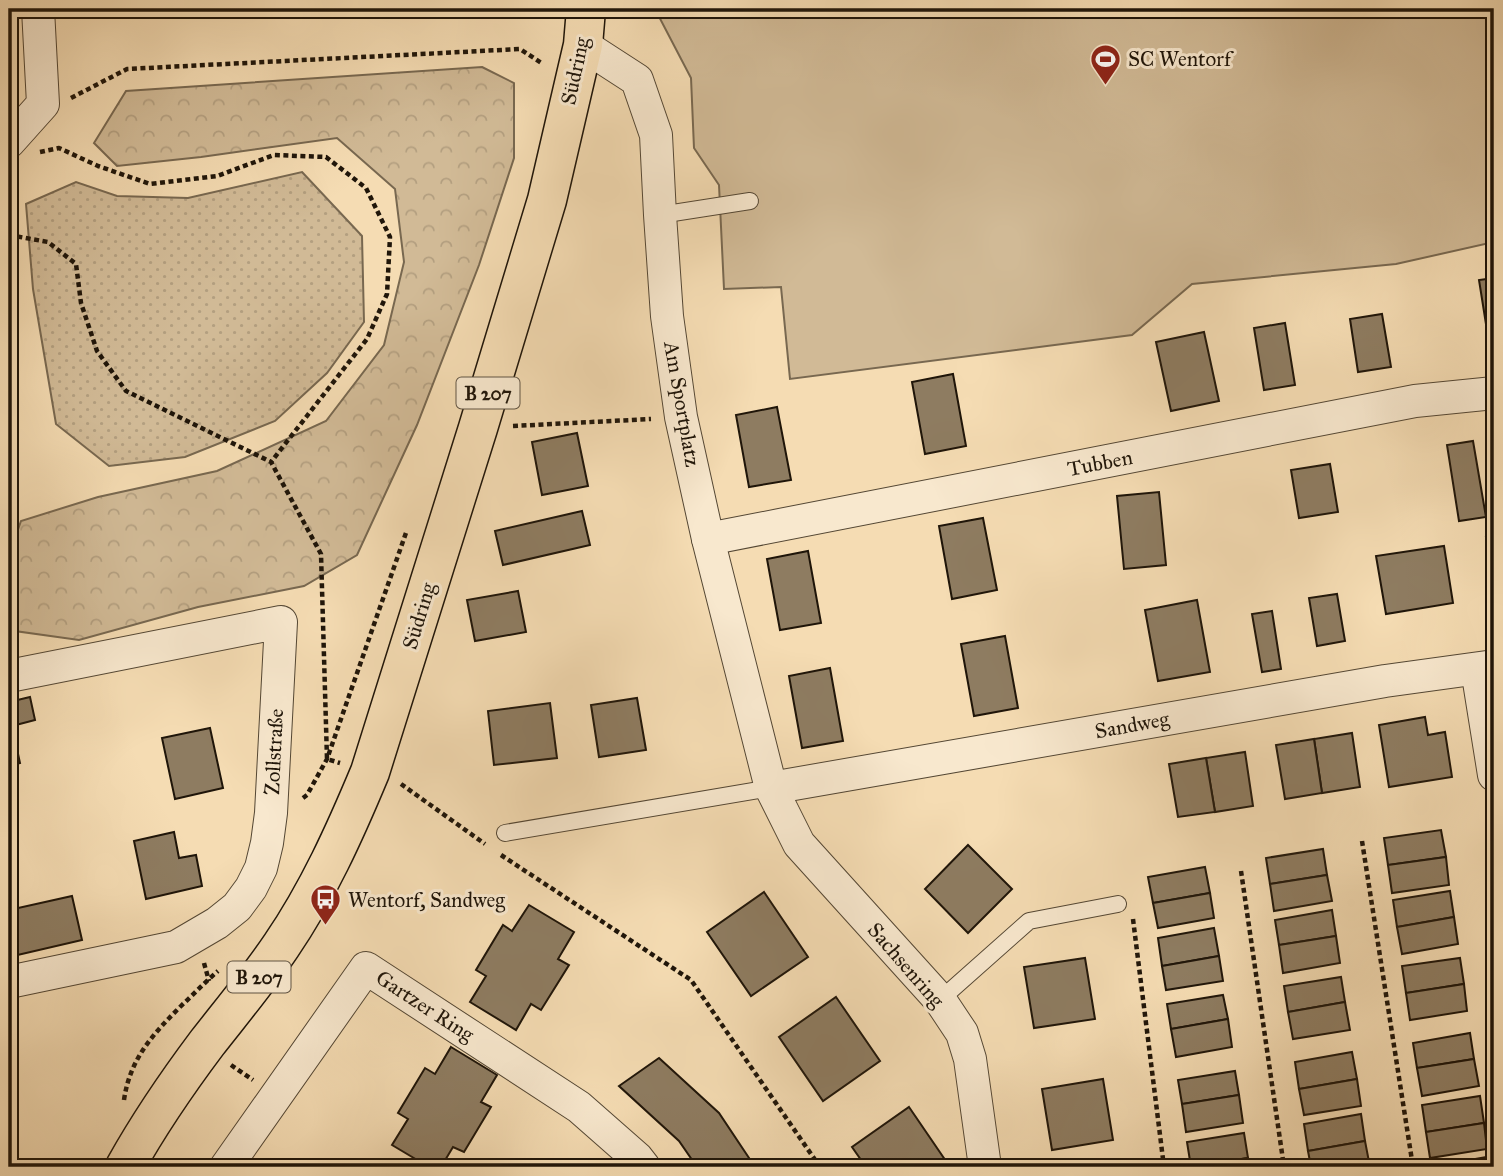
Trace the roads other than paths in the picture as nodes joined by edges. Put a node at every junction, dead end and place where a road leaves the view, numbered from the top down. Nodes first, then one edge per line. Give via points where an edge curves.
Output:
1 (38, 9) edge
2 (584, 27) edge
3 (24, 138) edge
4 (750, 201) dead end
5 (660, 215) junction
6 (1494, 393) edge
7 (708, 540) junction
8 (1486, 667) edge
9 (9, 676) edge
10 (1494, 775) edge
11 (771, 788) junction
12 (505, 833) dead end
13 (1118, 904) dead end
14 (9, 982) edge
15 (940, 1000) junction
16 (125, 1167) edge
17 (226, 1167) edge
18 (644, 1167) edge
19 (985, 1167) edge

1 - 3 street via 43,104
2 - 5 street, Am Sportplatz via 637,80 656,135
2 - 16 main road, Südring / B 207 via 547,200 370,772 302,912 147,1129
4 - 5 lane
5 - 7 street, Am Sportplatz via 681,417
6 - 7 street, Tubben via 1415,401
7 - 11 street, Am Sportplatz
8 - 10 street
8 - 11 street, Sandweg
9 - 14 street, Zollstraße via 281,622 267,843 261,868 237,907 176,947
11 - 12 lane
11 - 15 street, Sachsenring via 799,844
13 - 15 lane via 1029,921
15 - 19 street, Sachsenring via 962,1033 970,1059
17 - 18 street, Gartzer Ring via 366,968 579,1107

